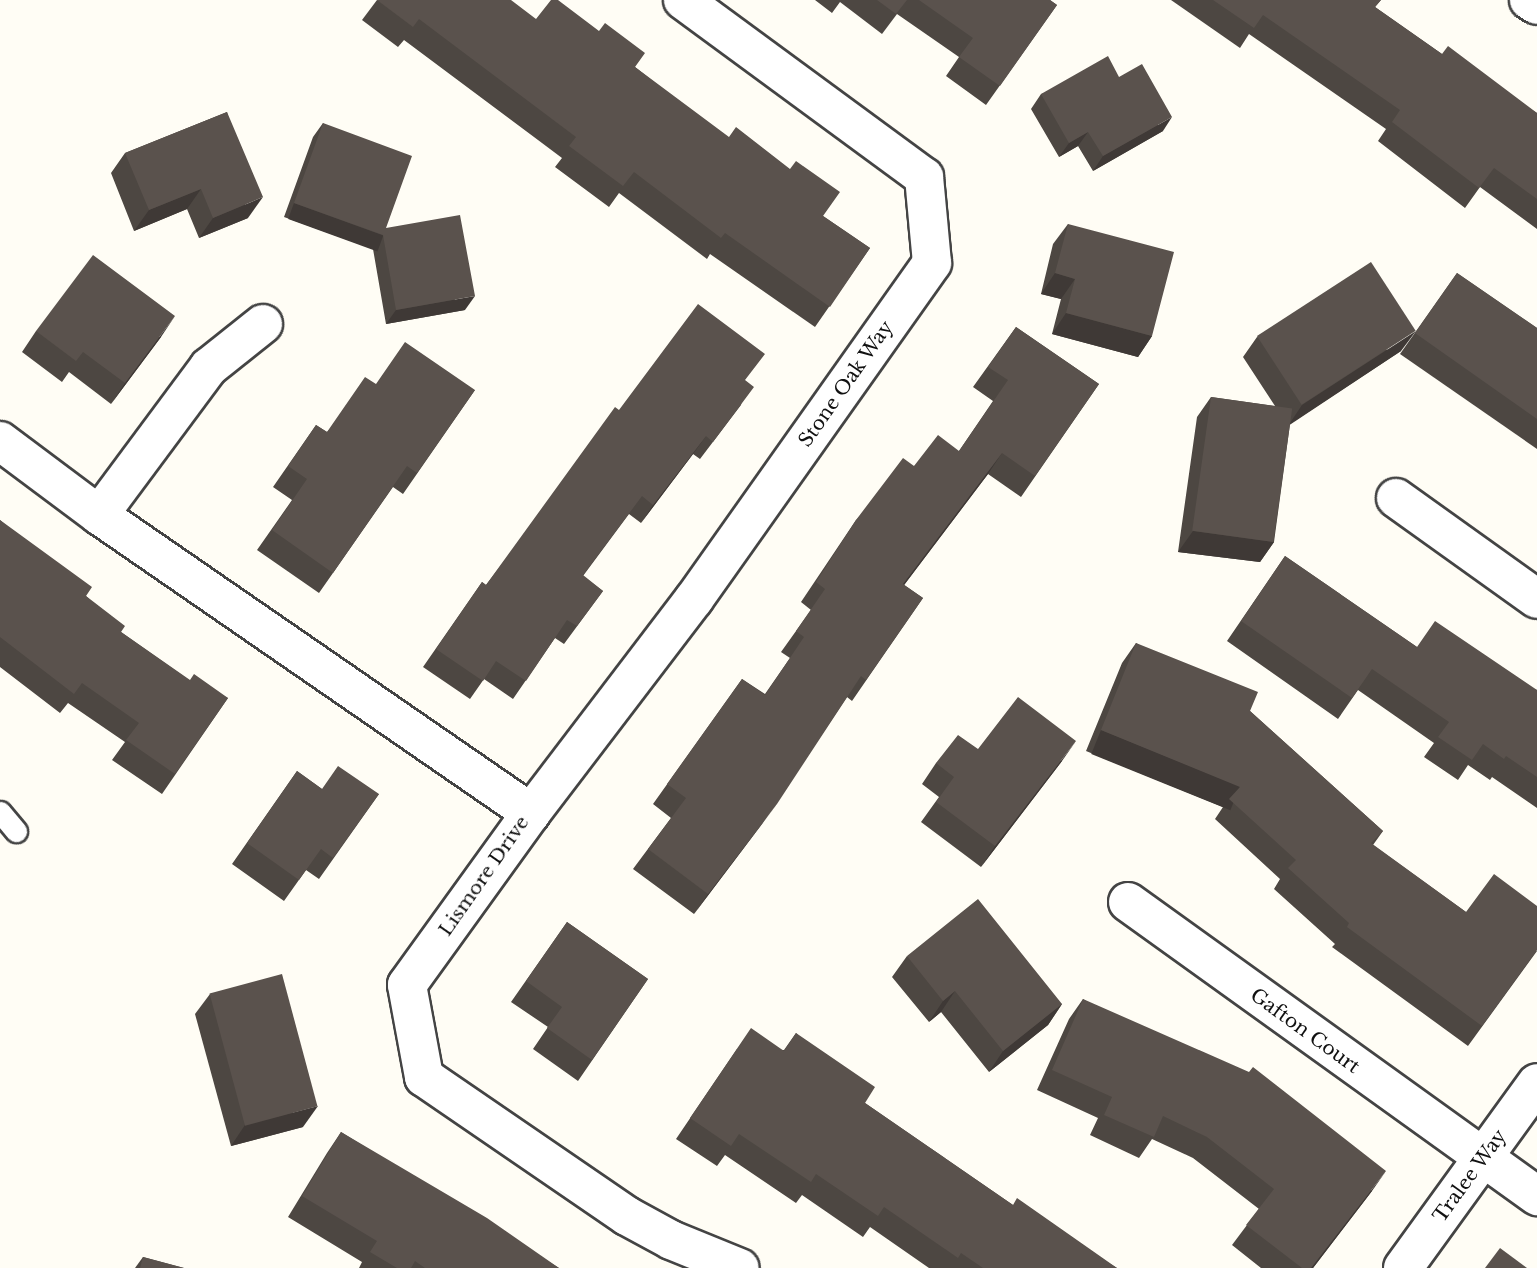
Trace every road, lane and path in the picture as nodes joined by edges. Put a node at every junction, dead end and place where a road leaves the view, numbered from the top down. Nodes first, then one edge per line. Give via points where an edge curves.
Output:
1 (683, 0) edge
2 (1529, 0) edge
3 (1537, 5) edge
4 (263, 324) dead end
5 (0, 441) edge
6 (1396, 498) dead end
7 (99, 515) junction
8 (1537, 599) edge
9 (0, 812) edge
10 (531, 813) junction
11 (16, 831) dead end
12 (1128, 902) dead end
13 (1537, 1083) edge
14 (1484, 1158) junction
15 (1537, 1196) edge
16 (740, 1268) edge
17 (1403, 1268) edge

1 - 10 street, Stone Oak Way via 924,177 932,263 694,599
2 - 3 street
4 - 7 street via 209,368
5 - 7 street, Lismore Drive
6 - 8 street
7 - 10 street, Lismore Drive
9 - 11 lane
10 - 16 street, Lismore Drive via 407,985 424,1077 627,1216
12 - 14 street, Gafton Court
13 - 14 street, Tralee Way
14 - 15 street, Gafton Court
14 - 17 street, Tralee Way

